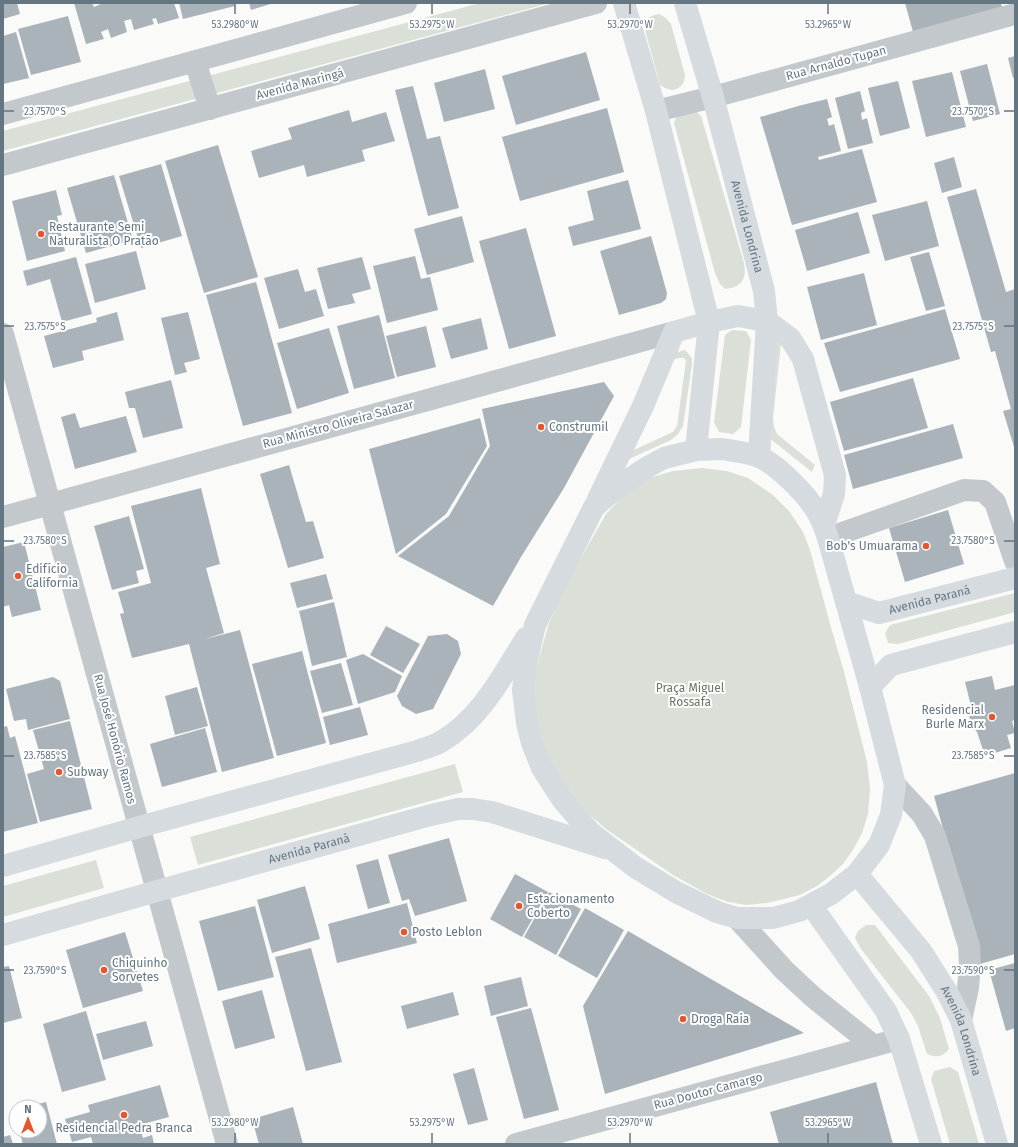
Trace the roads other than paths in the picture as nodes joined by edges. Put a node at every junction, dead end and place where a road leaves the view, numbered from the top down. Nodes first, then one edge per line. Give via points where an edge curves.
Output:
1 (406, 3) edge
2 (596, 3) edge
3 (624, 3) edge
4 (685, 3) edge
5 (1015, 14) edge
6 (195, 61) junction
7 (713, 97) junction
8 (210, 109) junction
9 (656, 111) junction
10 (3, 114) edge
11 (3, 165) edge
12 (710, 322) junction
13 (767, 322) junction
14 (674, 332) junction
15 (3, 334) edge
16 (696, 450) junction
17 (759, 457) junction
18 (50, 504) junction
19 (594, 508) junction
20 (3, 517) edge
21 (826, 532) junction
22 (1015, 561) edge
23 (1015, 578) edge
24 (846, 602) junction
25 (535, 625) junction
26 (1015, 632) edge
27 (870, 687) junction
28 (895, 785) junction
29 (139, 827) junction
30 (616, 852) junction
31 (3, 866) edge
32 (857, 874) junction
33 (157, 891) junction
34 (811, 905) junction
35 (737, 918) junction
36 (3, 935) edge
37 (961, 1020) junction
38 (899, 1039) junction
39 (874, 1046) junction
40 (227, 1144) edge
41 (516, 1144) edge
42 (931, 1144) edge
43 (997, 1144) edge

1 - 6 street
2 - 8 street, Avenida Maringá
3 - 9 main road
4 - 7 main road, Avenida Londrina
5 - 7 street, Rua Arnaldo Tupan
6 - 8 street
6 - 10 street
7 - 9 street, Rua Arnaldo Tupan
7 - 13 main road, Avenida Londrina via 764,291
8 - 11 street, Avenida Maringá
9 - 12 main road
12 - 13 main road via 738,316
12 - 14 main road
12 - 16 main road
13 - 17 main road, Avenida Londrina
13 - 21 main road via 790,338 803,359 835,475
14 - 18 street, Rua Ministro Oliveira Salazar
14 - 19 main road via 643,406
15 - 18 street, Rua José Honório Ramos
16 - 17 main road via 722,450
16 - 19 main road via 664,458 646,468 619,486
17 - 21 main road via 773,465 794,484 817,511
18 - 20 street, Rua Ministro Oliveira Salazar
18 - 29 street, Rua José Honório Ramos
19 - 25 main road
21 - 22 street via 964,490 983,491 995,502
21 - 24 main road
23 - 24 main road, Avenida Paraná via 879,613
24 - 27 main road
25 - 29 main road via 487,699 466,724 441,742
25 - 30 main road via 523,690 532,743 542,768 562,799 591,833
26 - 27 main road via 891,665
27 - 28 main road
28 - 32 main road via 891,815 879,845
28 - 37 street via 922,814 935,836 969,946 968,988
29 - 31 main road
29 - 33 street, Rua José Honório Ramos
30 - 33 main road, Avenida Paraná via 492,812 458,809
30 - 35 main road via 676,892 717,912
32 - 34 main road via 831,894
32 - 37 main road, Avenida Londrina via 921,951
33 - 36 main road, Avenida Paraná
33 - 40 street, Rua José Honório Ramos
34 - 35 main road via 773,918
34 - 38 main road via 886,1011
35 - 39 street via 784,970
37 - 43 main road, Avenida Londrina
38 - 39 street, Rua Doutor Camargo
38 - 42 main road
39 - 41 street, Rua Doutor Camargo

